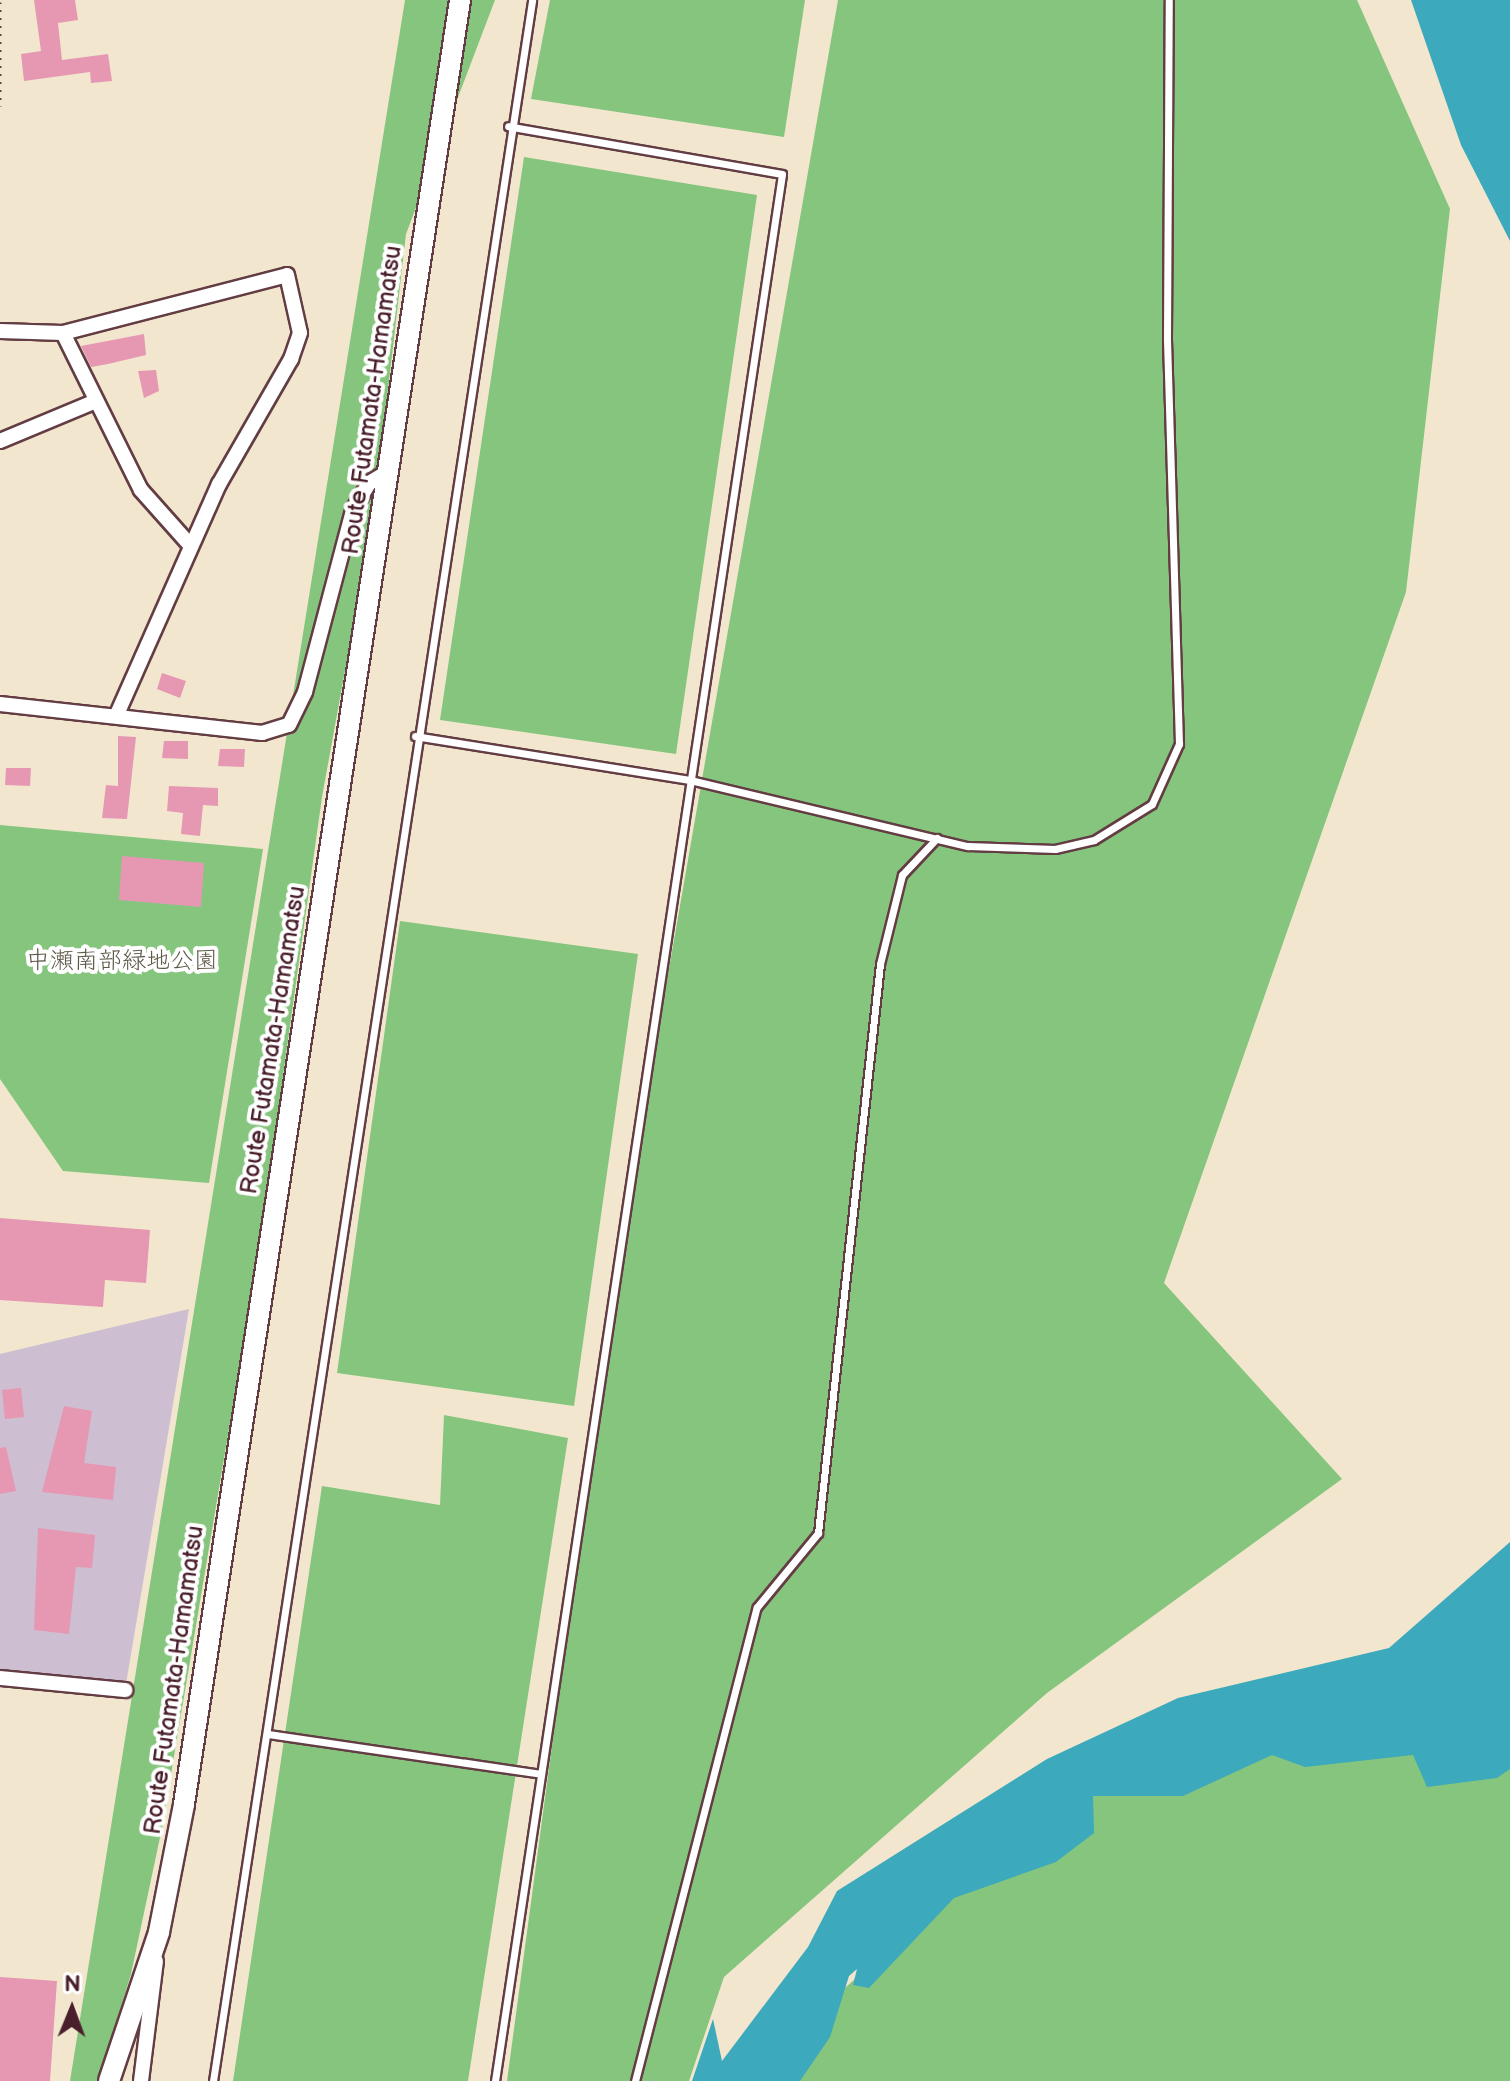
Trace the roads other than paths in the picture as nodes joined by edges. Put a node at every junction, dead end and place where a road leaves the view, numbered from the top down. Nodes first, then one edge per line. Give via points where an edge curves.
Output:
1 (460, 0) edge
2 (532, 0) edge
3 (1169, 0) edge
4 (508, 126) junction
5 (0, 331) edge
6 (63, 333) junction
7 (96, 401) junction
8 (0, 441) edge
9 (387, 472) junction
10 (190, 545) junction
11 (0, 704) edge
12 (117, 714) junction
13 (415, 736) junction
14 (690, 780) junction
15 (937, 838) junction
16 (0, 1678) edge
17 (125, 1690) dead end
18 (268, 1734) junction
19 (541, 1774) junction
20 (159, 1932) junction
21 (109, 2081) edge
22 (141, 2081) edge
23 (213, 2081) edge
24 (495, 2081) edge
25 (635, 2081) edge

1 - 9 main road, Route Futamata-Hamamatsu
2 - 4 lane
3 - 15 lane via 1167,338 1179,744 1152,804 1094,840 1012,849
4 - 13 lane
4 - 14 lane via 782,174
5 - 6 street
6 - 7 street
6 - 10 street via 287,275 300,333 291,359
7 - 8 street
7 - 10 street via 141,490
9 - 12 street via 369,483 353,510 305,692 289,725 262,733
9 - 20 main road, Route Futamata-Hamamatsu
10 - 12 street
11 - 12 street
13 - 14 lane
13 - 18 lane
14 - 15 lane
14 - 19 lane
15 - 25 lane via 902,875 880,964 818,1533 757,1607
16 - 17 street
18 - 19 lane
18 - 23 lane
19 - 24 lane
20 - 21 main road, Route Futamata-Hamamatsu
20 - 22 street

